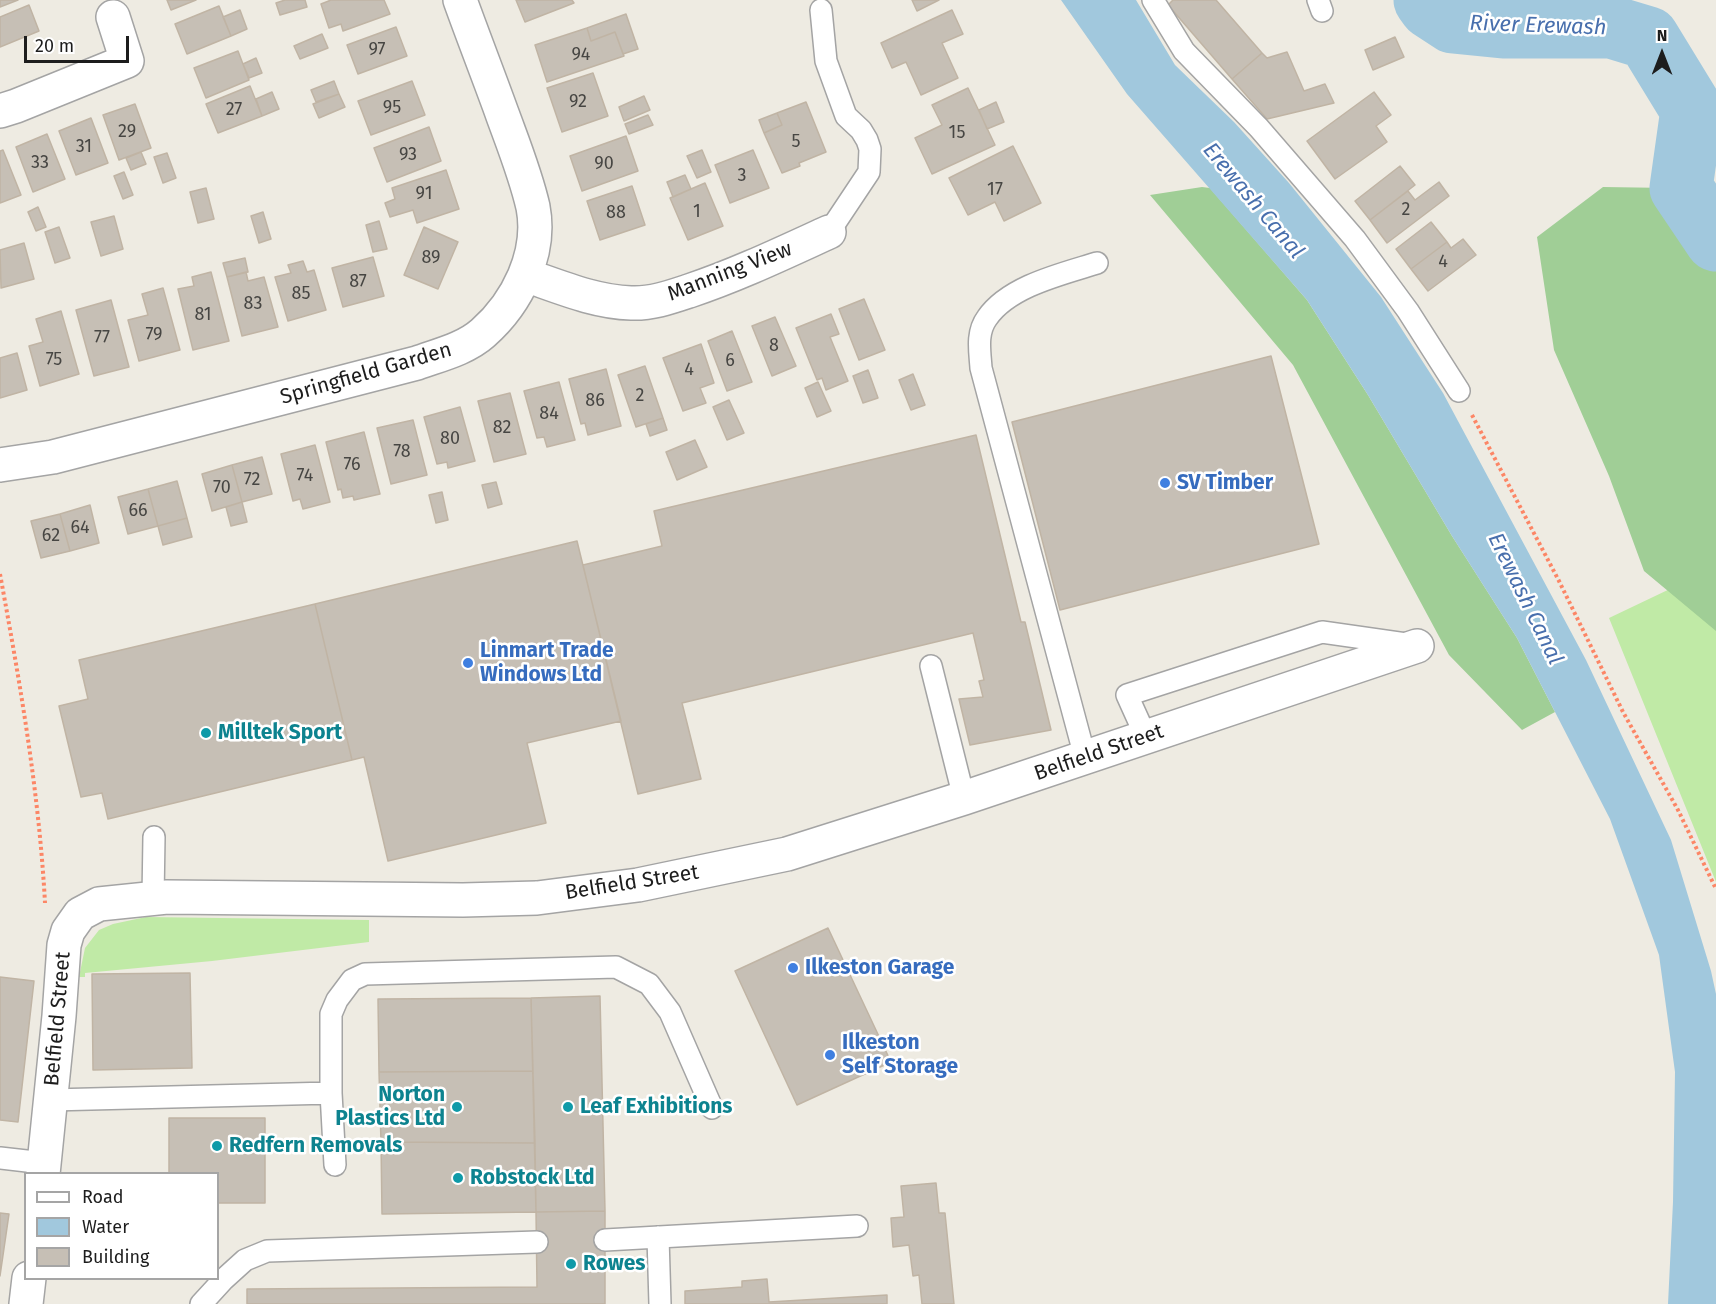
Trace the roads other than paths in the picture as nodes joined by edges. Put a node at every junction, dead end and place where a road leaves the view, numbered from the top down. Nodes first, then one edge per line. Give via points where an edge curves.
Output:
1 (460, 0) edge
2 (1154, 0) edge
3 (821, 10) dead end
4 (113, 16) dead end
5 (0, 111) edge
6 (829, 232) joint
7 (1097, 263) dead end
8 (525, 275) junction
9 (1459, 391) road end
10 (0, 465) edge
11 (1417, 646) joint
12 (931, 666) dead end
13 (1146, 737) junction
14 (1085, 757) junction
15 (964, 798) junction
16 (154, 837) dead end
17 (153, 898) junction
18 (331, 1094) junction
19 (51, 1100) junction
20 (712, 1108) dead end
21 (0, 1158) edge
22 (335, 1165) dead end
23 (43, 1168) edge
24 (857, 1226) dead end
25 (658, 1237) junction
26 (605, 1240) dead end
27 (537, 1242) dead end
28 (29, 1280) edge
29 (26, 1304) edge
30 (201, 1304) edge
31 (660, 1304) edge

1 - 8 street, Springfield Garden via 533,209 534,239
2 - 9 lane via 1184,51 1259,128 1355,239
3 - 6 lane via 826,61 846,116 861,130 870,149 869,172
4 - 5 street via 127,61
6 - 8 street, Manning View via 718,281 649,302 613,302
7 - 14 lane via 1016,293 986,319 979,344 981,368
8 - 10 street, Springfield Garden via 510,303 482,334 465,345 417,363 53,457
11 - 13 street, Belfield Street
11 - 13 lane via 1322,632 1128,694
12 - 15 lane
13 - 14 street, Belfield Street
14 - 15 street, Belfield Street
15 - 17 street, Belfield Street via 787,854 648,884 537,898
16 - 17 lane
17 - 19 street, Belfield Street via 99,904 80,914 68,931
18 - 19 lane
18 - 20 lane via 331,1014 352,980 365,974 616,967 649,984 670,1012
18 - 22 lane
19 - 23 street, Belfield Street
21 - 23 lane
24 - 25 lane
25 - 26 lane
25 - 31 lane
27 - 30 lane via 267,1251 245,1260
28 - 29 street

